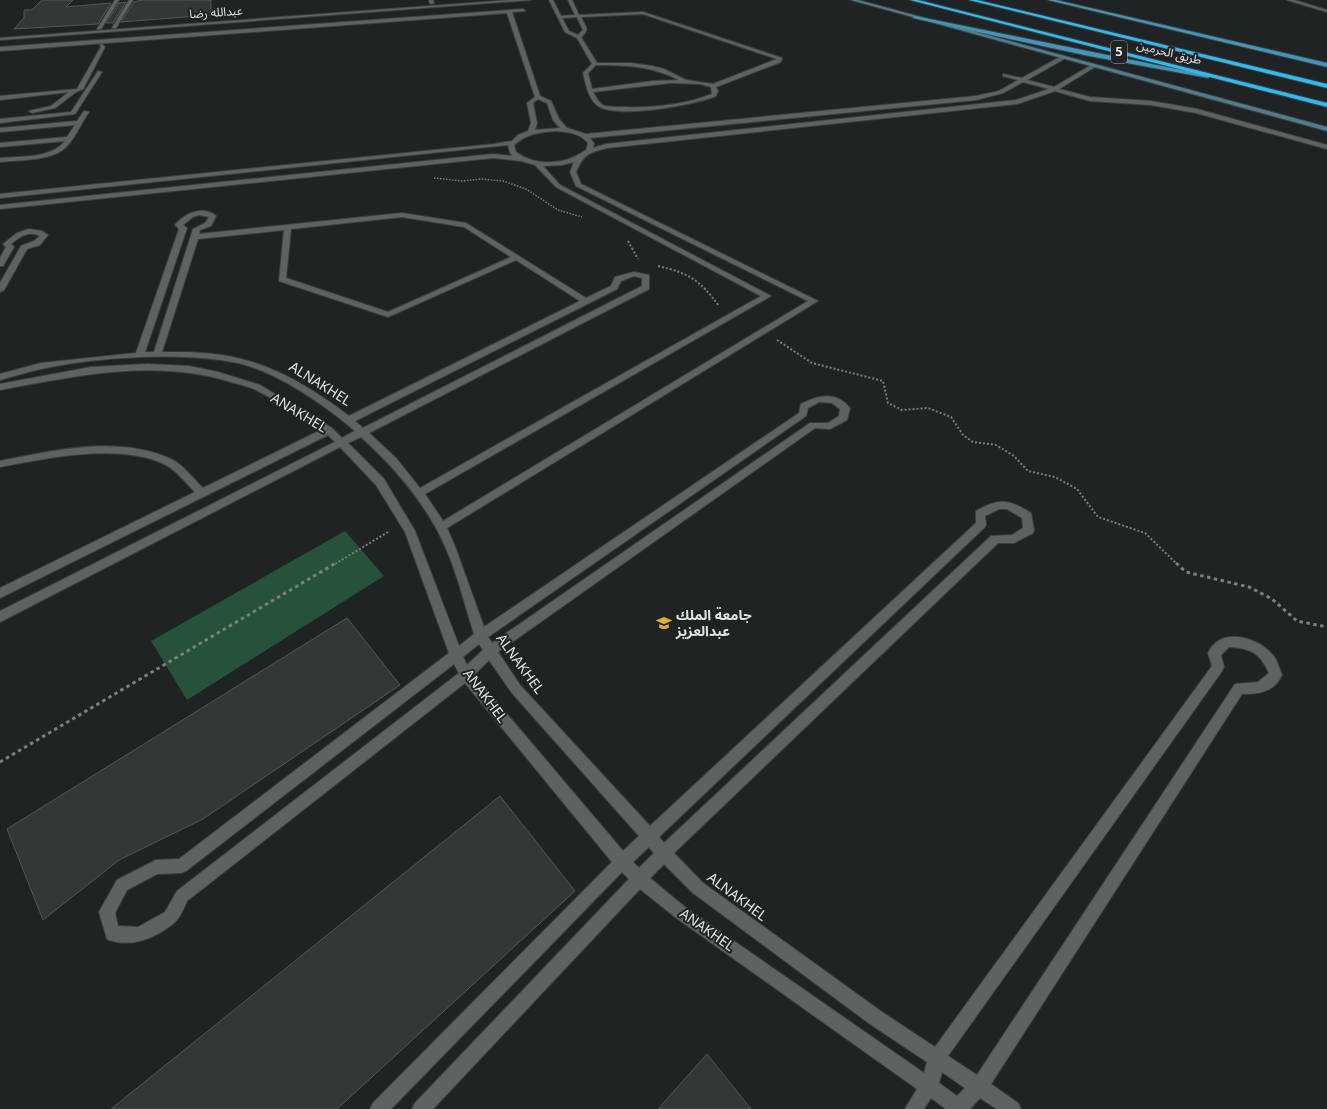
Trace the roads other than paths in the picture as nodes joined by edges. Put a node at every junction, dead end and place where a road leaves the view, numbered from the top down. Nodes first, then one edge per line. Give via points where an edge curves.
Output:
1 (117, 0) edge
2 (131, 0) edge
3 (476, 0) edge
4 (529, 0) edge
5 (551, 0) edge
6 (570, 0) edge
7 (853, 0) edge
8 (912, 0) edge
9 (971, 0) edge
10 (1050, 0) edge
11 (1289, 0) edge
12 (431, 2) edge
13 (523, 10) dead end
14 (509, 11) junction
15 (1327, 11) edge
16 (578, 16) junction
17 (560, 17) junction
18 (915, 17) junction
19 (114, 27) junction
20 (99, 28) junction
21 (0, 35) edge
22 (579, 37) junction
23 (0, 40) edge
24 (102, 45) dead end
25 (0, 49) edge
26 (1062, 58) junction
27 (595, 64) junction
28 (1327, 65) edge
29 (1093, 66) junction
30 (100, 72) dead end
31 (1005, 75) dead end
32 (1221, 78) junction
33 (1023, 80) junction
34 (685, 81) junction
35 (713, 86) junction
36 (1327, 86) edge
37 (1055, 89) junction
38 (74, 91) junction
39 (591, 91) junction
40 (538, 97) junction
41 (0, 98) edge
42 (1327, 104) edge
43 (44, 110) junction
44 (29, 111) dead end
45 (86, 112) dead end
46 (38, 117) junction
47 (0, 121) edge
48 (78, 123) junction
49 (1327, 129) edge
50 (0, 130) edge
51 (74, 130) junction
52 (565, 130) junction
53 (66, 131) dead end
54 (531, 132) junction
55 (585, 136) junction
56 (68, 139) junction
57 (514, 142) junction
58 (0, 145) edge
59 (1327, 147) edge
60 (589, 150) junction
61 (579, 158) junction
62 (522, 159) junction
63 (0, 160) edge
64 (537, 163) junction
65 (0, 196) edge
66 (0, 207) edge
67 (288, 227) junction
68 (194, 237) junction
69 (516, 257) junction
70 (0, 263) edge
71 (0, 290) edge
72 (585, 301) junction
73 (140, 355) junction
74 (157, 355) junction
75 (0, 377) edge
76 (0, 387) edge
77 (348, 420) junction
78 (329, 430) junction
79 (361, 432) junction
80 (341, 442) junction
81 (0, 464) edge
82 (202, 493) junction
83 (419, 493) junction
84 (441, 526) junction
85 (0, 593) edge
86 (0, 617) edge
87 (481, 636) junction
88 (490, 651) junction
89 (456, 654) junction
90 (466, 675) junction
91 (648, 837) junction
92 (664, 853) junction
93 (622, 862) junction
94 (640, 879) junction
95 (937, 1058) junction
96 (929, 1086) junction
97 (979, 1087) junction
98 (958, 1108) edge
99 (379, 1109) edge
100 (421, 1109) edge
101 (914, 1109) edge
102 (1012, 1109) edge

1 - 20 street
2 - 19 street
3 - 12 street, عبدالله رضا
4 - 23 street, عبدالله رضا
5 - 17 lane
6 - 16 lane
7 - 18 main road
8 - 32 highway, طريق الحرمين / 5
9 - 36 highway, طريق الحرمين / 5
10 - 28 main road
11 - 15 street
12 - 19 street, عبدالله رضا
13 - 14 street
14 - 25 street
14 - 40 street
16 - 17 lane
16 - 22 lane via 585,32
16 - 35 lane via 643,13 780,58 779,61
17 - 22 lane via 567,32
18 - 26 main road
18 - 32 main road via 1089,54
19 - 20 street, عبدالله رضا
20 - 21 street, عبدالله رضا
22 - 27 lane
24 - 38 lane via 81,88
26 - 29 main road
26 - 33 street
27 - 34 lane via 658,68
27 - 39 lane via 585,73
29 - 37 street
29 - 49 main road
30 - 46 lane via 76,112 69,115
31 - 33 street
32 - 42 highway, طريق الحرمين / 5
33 - 37 street
33 - 55 street via 1001,92 976,98
34 - 35 lane
34 - 39 lane
35 - 39 lane via 714,95 706,99 649,108 604,107 598,105
37 - 59 street via 1090,99 1151,103 1197,111
37 - 60 street via 1017,102 606,146
38 - 41 lane
38 - 43 lane
40 - 52 street via 549,102 556,120
40 - 54 street via 530,103 534,123
43 - 44 lane
43 - 46 lane
45 - 48 lane
46 - 47 lane
48 - 50 lane
48 - 51 lane
51 - 53 lane
51 - 56 lane
52 - 54 street
52 - 55 street
54 - 57 street
55 - 60 street via 591,143
56 - 58 lane
56 - 63 lane via 63,147 46,155
57 - 62 street via 511,149
57 - 65 street
60 - 61 street
61 - 64 street via 564,162
61 - 84 street via 573,172 578,185 814,302
62 - 64 street
62 - 66 street via 493,156
64 - 83 street via 558,186 766,296
67 - 68 street
67 - 69 street via 402,215 466,225
67 - 69 street via 282,279 388,315
68 - 73 street via 197,229 208,224 213,216 207,212 195,213 184,218 179,225 184,228
68 - 74 street
69 - 72 street
70 - 71 street via 10,247 7,244 14,236 27,231 39,231 44,235 37,243 24,248
72 - 77 street
72 - 79 street via 614,287 618,279 634,274 646,277 646,287
73 - 74 street, ALNAKHEL
73 - 75 street, ALNAKHEL via 41,366
74 - 77 street, ALNAKHEL via 193,355 240,361 280,376 326,403
76 - 78 street, ANAKHEL via 91,370 147,367 189,369 257,387
77 - 79 street, ALNAKHEL
78 - 80 street, ANAKHEL
78 - 82 street
79 - 80 street
79 - 83 street, ALNAKHEL via 393,460
80 - 86 street
80 - 89 street, ANAKHEL via 380,482 410,531
81 - 82 street via 37,456 91,450 138,453 169,463
82 - 85 street
83 - 84 street, ALNAKHEL
84 - 87 street, ALNAKHEL
87 - 88 street, ALNAKHEL
87 - 88 street via 803,414 804,406 818,399 834,400 844,408 844,418 830,426 813,426
87 - 89 street
88 - 90 street
88 - 91 street, ALNAKHEL via 516,689
89 - 90 street, ANAKHEL
89 - 90 street via 181,866 156,867 122,885 107,912 112,934 139,936 170,917 182,896
90 - 93 street, ANAKHEL
91 - 92 street, ALNAKHEL
91 - 92 street via 981,524 980,514 994,505 1012,506 1026,516 1029,530 1014,539 995,539
91 - 93 street
92 - 94 street
92 - 95 street, ALNAKHEL via 698,888 876,1018
93 - 94 street, ANAKHEL
93 - 99 street
94 - 96 street, ANAKHEL via 680,912
94 - 100 street
95 - 96 street
95 - 97 street, ALNAKHEL
95 - 97 street via 1218,667 1214,653 1227,642 1249,643 1268,657 1276,675 1261,688 1239,688
96 - 98 street, ANAKHEL
96 - 101 street
97 - 98 street
97 - 102 street, ALNAKHEL

